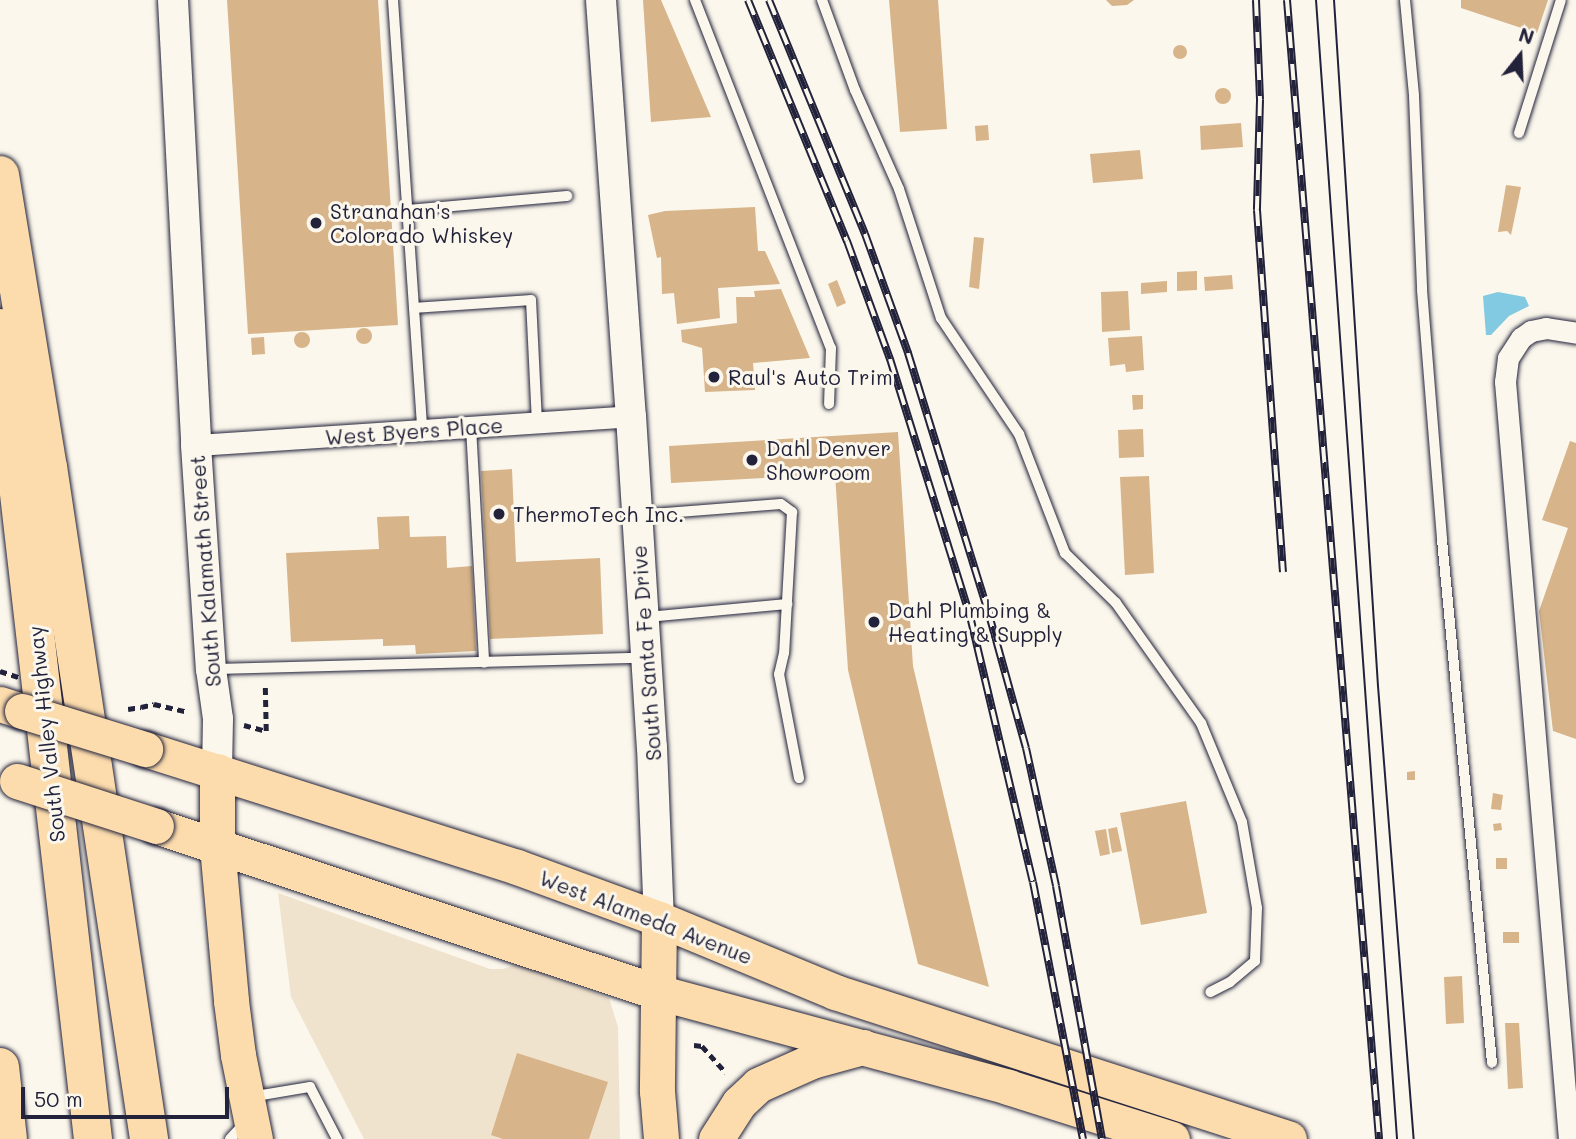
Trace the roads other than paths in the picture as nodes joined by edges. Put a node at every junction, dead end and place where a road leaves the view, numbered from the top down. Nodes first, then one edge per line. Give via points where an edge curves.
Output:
1 (173, 0) edge
2 (393, 0) edge
3 (601, 0) edge
4 (695, 0) edge
5 (822, 0) edge
6 (1405, 0) edge
7 (1561, 0) edge
8 (1519, 133) dead end
9 (0, 175) edge
10 (567, 195) dead end
11 (407, 210) junction
12 (414, 309) junction
13 (0, 328) edge
14 (1576, 333) edge
15 (829, 404) dead end
16 (631, 416) junction
17 (537, 423) junction
18 (471, 427) junction
19 (422, 430) junction
20 (196, 445) junction
21 (637, 515) junction
22 (787, 604) junction
23 (644, 617) junction
24 (646, 658) junction
25 (484, 663) junction
26 (211, 669) junction
27 (0, 704) edge
28 (217, 771) junction
29 (0, 775) edge
30 (799, 778) dead end
31 (217, 846) junction
32 (659, 919) junction
33 (657, 992) junction
34 (1210, 992) dead end
35 (863, 1047) junction
36 (1492, 1063) dead end
37 (0, 1067) edge
38 (245, 1123) edge
39 (8, 1139) edge
40 (93, 1139) edge
41 (149, 1139) edge
42 (337, 1139) edge
43 (661, 1139) edge
44 (716, 1139) edge
45 (1172, 1139) edge
46 (1289, 1139) edge
47 (1569, 1139) edge

1 - 20 main road, South Kalamath Street
2 - 11 lane
3 - 16 main road, South Santa Fe Drive
4 - 15 lane via 831,348
5 - 34 lane via 899,189 941,318 1019,434 1065,553 1116,603 1201,723 1242,822 1257,908 1255,961
6 - 36 lane via 1442,540
7 - 8 lane
9 - 41 highway
10 - 11 lane
11 - 12 lane
12 - 17 lane via 531,300
12 - 19 lane
13 - 40 highway, South Valley Highway
14 - 47 street via 1546,328 1531,331 1508,358 1505,382
16 - 17 street, West Byers Place
16 - 21 main road, South Santa Fe Drive
17 - 18 street, West Byers Place
18 - 19 street, West Byers Place
18 - 25 lane
19 - 20 street, West Byers Place
20 - 26 main road, South Kalamath Street
21 - 22 lane via 780,504 792,512
21 - 23 main road, South Santa Fe Drive
22 - 23 lane
22 - 30 lane via 779,674
23 - 24 main road, South Santa Fe Drive
24 - 25 lane
24 - 32 main road, South Santa Fe Drive
25 - 26 lane
26 - 28 main road, South Kalamath Street via 218,719
27 - 28 main road, West Alameda Avenue, bridge
28 - 31 main road, South Kalamath Street
28 - 32 main road, West Alameda Avenue via 517,867
29 - 31 main road, bridge
31 - 33 main road
31 - 38 main road, South Kalamath Street
32 - 33 main road, South Santa Fe Drive
32 - 46 main road, West Alameda Avenue via 835,992
33 - 35 main road
33 - 43 main road, South Santa Fe Drive
35 - 44 main road via 812,1061 758,1085 739,1103
35 - 45 main road
37 - 39 highway
38 - 42 lane via 310,1087

